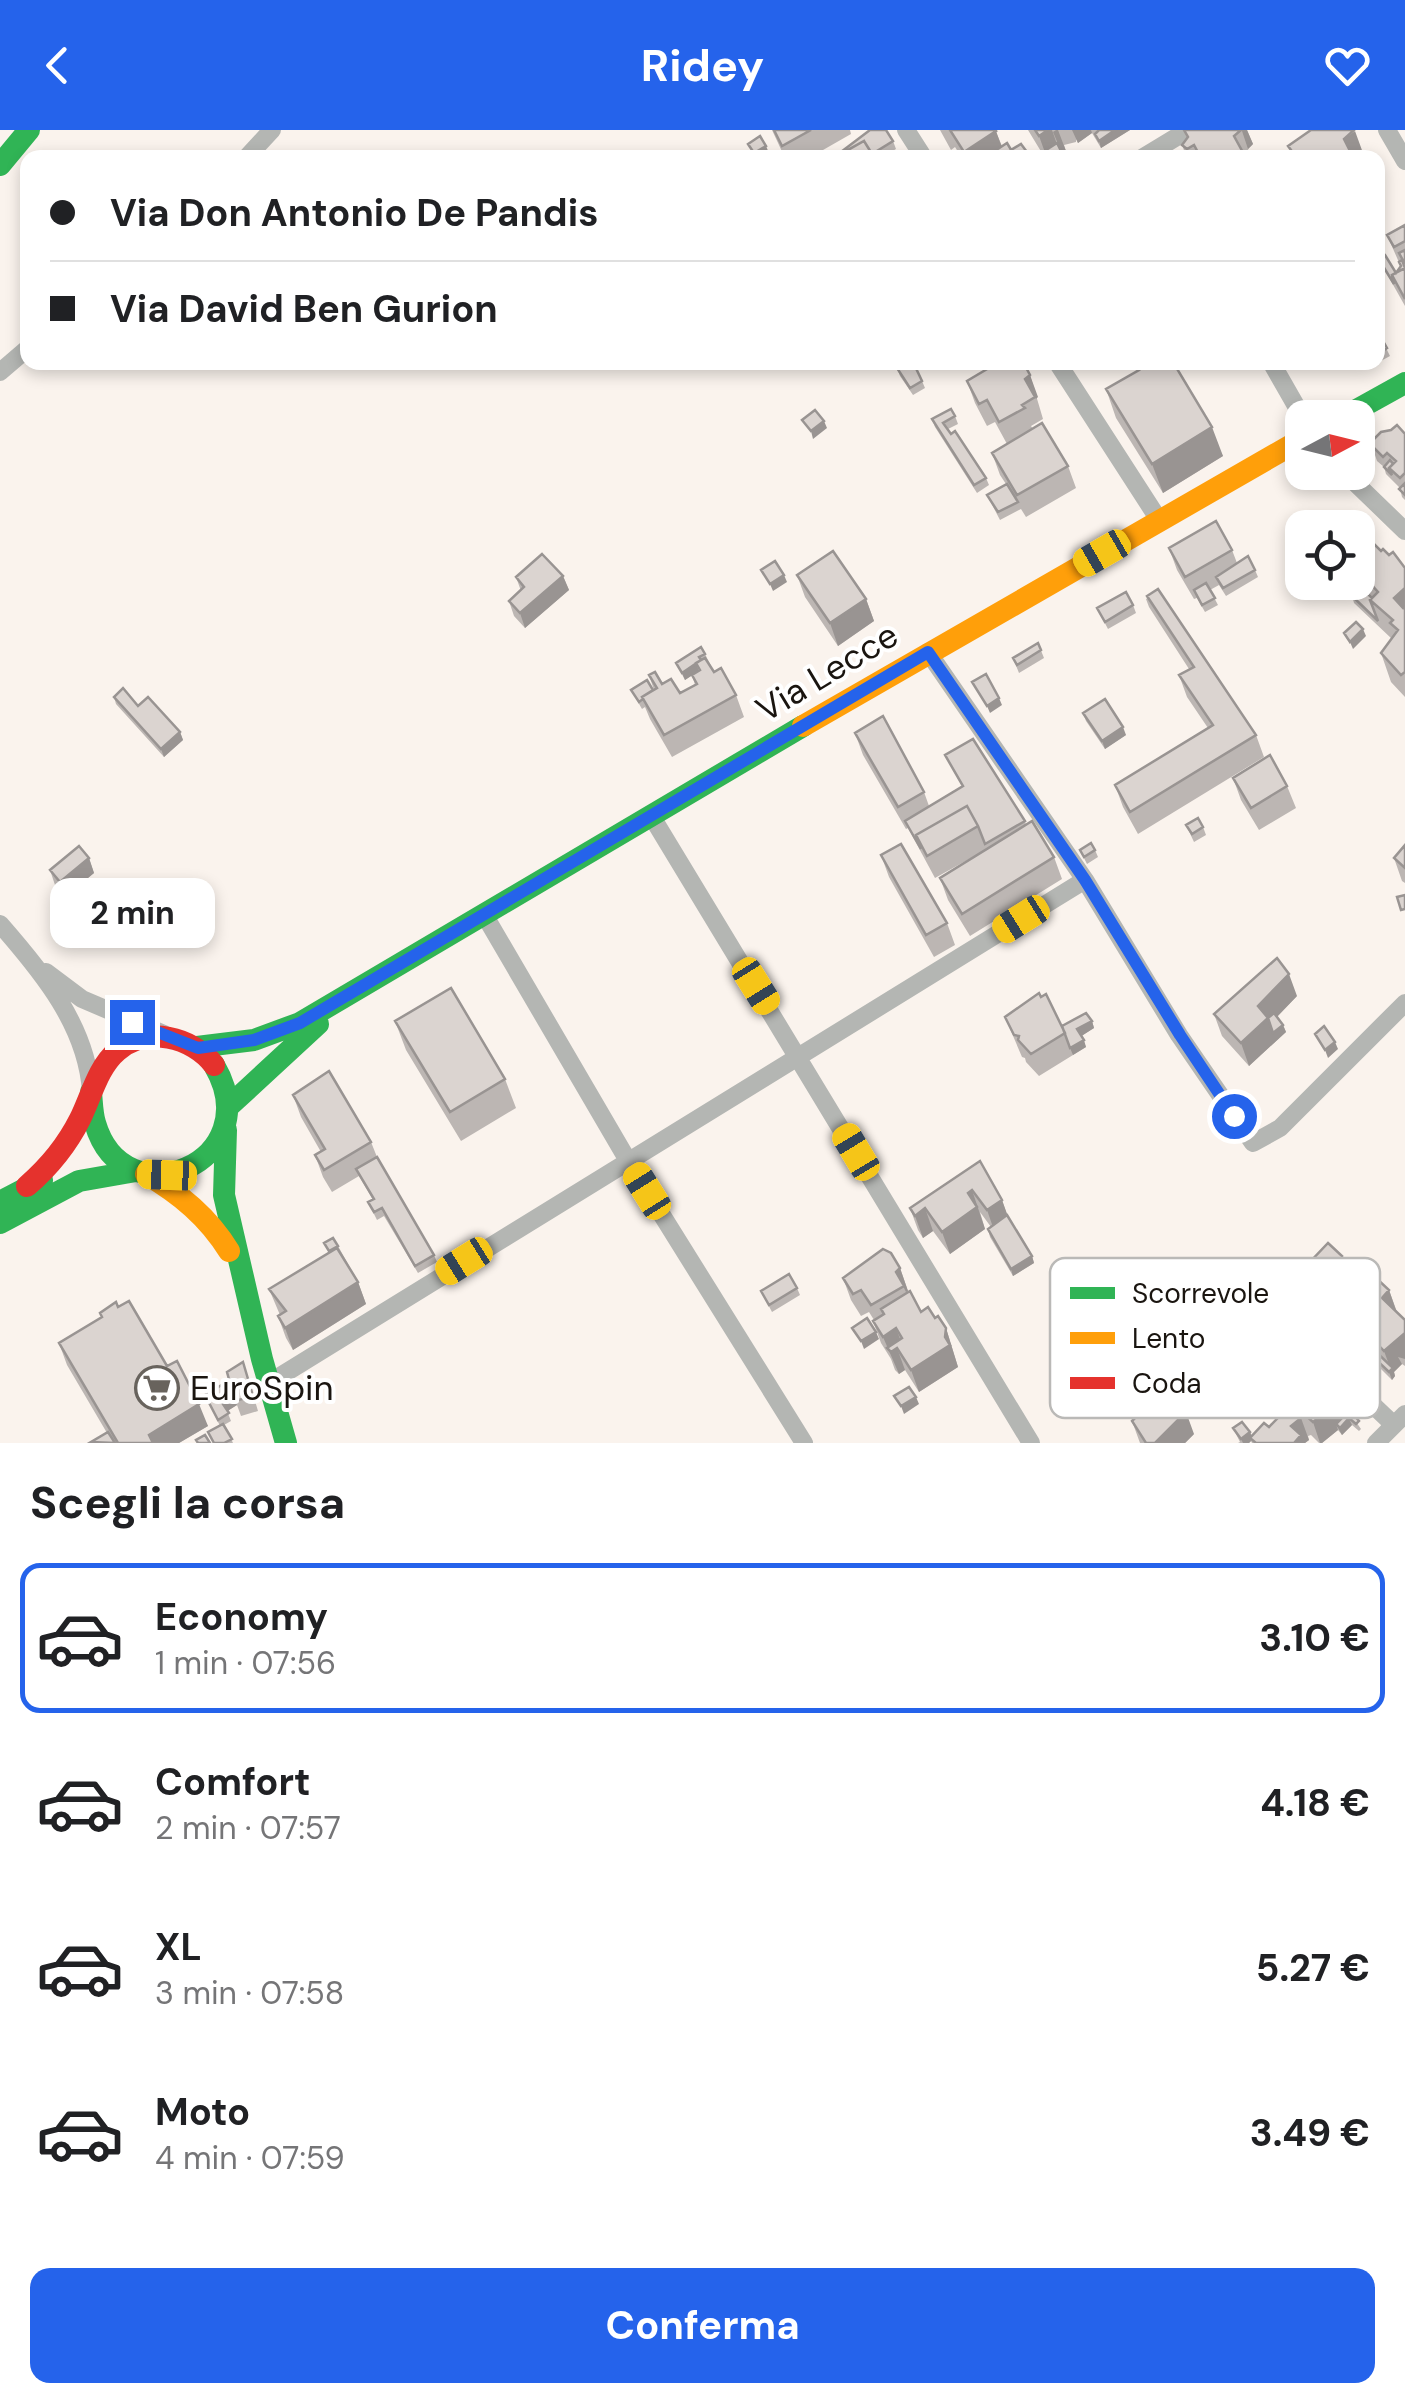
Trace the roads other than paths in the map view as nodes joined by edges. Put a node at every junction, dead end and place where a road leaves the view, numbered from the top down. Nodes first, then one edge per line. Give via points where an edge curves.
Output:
1 (30, 130) edge
2 (272, 130) edge
3 (1188, 130) edge
4 (1387, 130) edge
5 (253, 150) edge
6 (1157, 150) edge
7 (1405, 161) edge
8 (0, 165) edge
9 (20, 355) edge
10 (1062, 370) edge
11 (1276, 370) edge
12 (0, 372) edge
13 (1405, 383) edge
14 (1293, 400) edge
15 (1374, 400) edge
16 (1285, 449) edge
17 (1363, 490) edge
18 (1159, 520) junction
19 (1405, 531) edge
20 (928, 652) junction
21 (652, 817) junction
22 (1085, 880) junction
23 (485, 916) junction
24 (0, 924) edge
25 (30, 959) junction
26 (391, 972) junction
27 (1405, 1003) edge
28 (187, 1043) junction
29 (798, 1054) junction
30 (91, 1092) junction
31 (227, 1116) junction
32 (627, 1160) junction
33 (135, 1170) junction
34 (27, 1186) junction
35 (0, 1202) edge
36 (0, 1223) edge
37 (248, 1298) junction
38 (269, 1382) junction
39 (1380, 1403) edge
40 (1399, 1419) edge
41 (286, 1443) edge
42 (804, 1443) edge
43 (1031, 1443) edge
44 (1376, 1443) edge

1 - 8 main road
2 - 5 street
3 - 6 street
4 - 7 street
9 - 12 street
10 - 18 street
11 - 14 street
13 - 15 main road
16 - 18 main road, Via Lecce
17 - 19 street
18 - 20 main road, Via Lecce
20 - 21 main road, Via Lecce
20 - 22 street
21 - 23 main road, Via Lecce
21 - 29 street
22 - 27 street via 1253,1143 1280,1128
22 - 29 street
23 - 26 main road, Via Lecce
23 - 32 street
24 - 25 street
25 - 28 street via 82,999
25 - 30 street via 72,1022
26 - 28 main road, Via Lecce via 277,1033
26 - 31 main road, Via Lecce via 302,1037
28 - 30 main road via 154,1036 132,1042 99,1071
28 - 31 main road via 214,1064 225,1084
29 - 32 street
29 - 43 street
30 - 33 main road via 96,1134 107,1152
30 - 34 main road via 62,1147
31 - 33 main road via 210,1152 186,1170
31 - 37 main road via 224,1195
32 - 38 street
32 - 42 street
33 - 34 main road via 96,1163
33 - 36 main road via 63,1186
33 - 37 main road via 213,1225
34 - 35 main road
37 - 38 main road
38 - 41 main road
39 - 40 street
40 - 44 street

